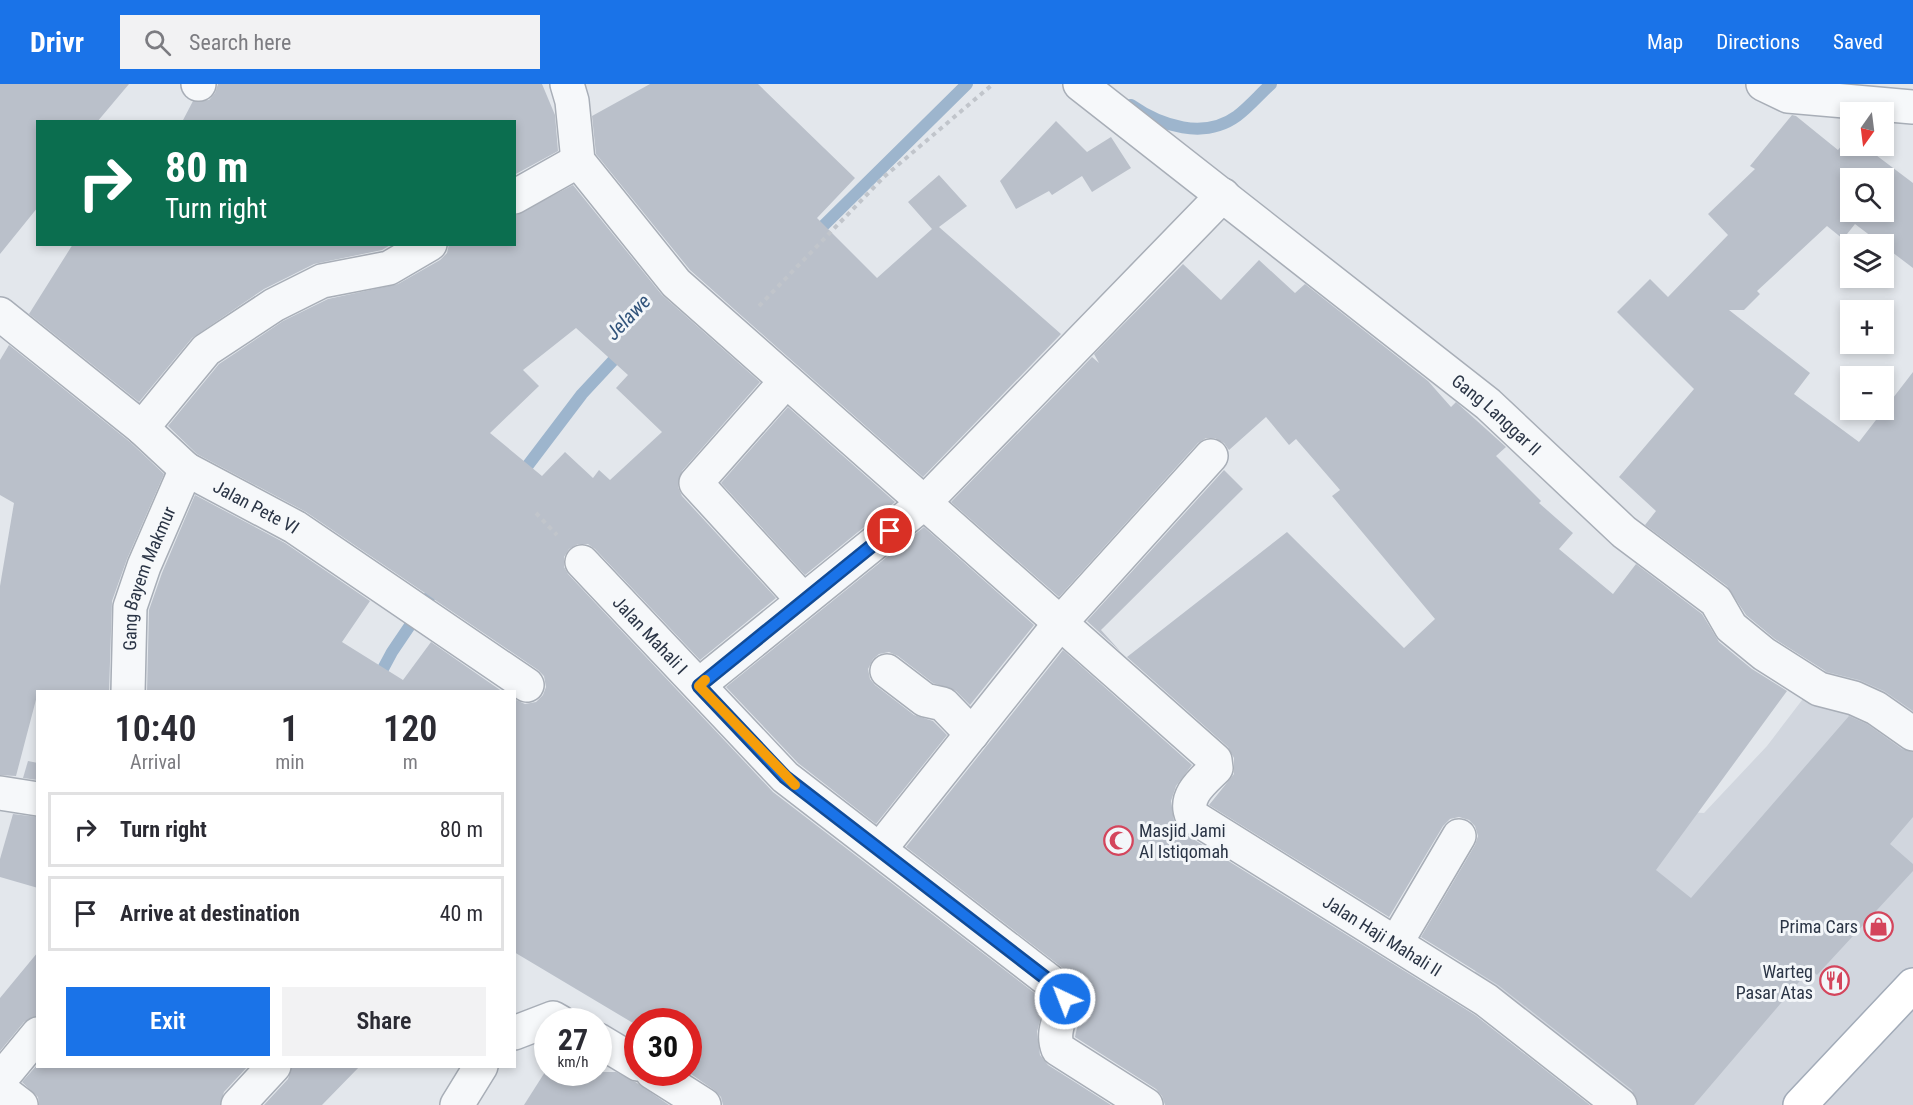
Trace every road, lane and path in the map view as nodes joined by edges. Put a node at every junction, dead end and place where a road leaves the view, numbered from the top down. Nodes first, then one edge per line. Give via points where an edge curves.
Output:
1 (567, 84) edge
2 (993, 84) edge
3 (1080, 84) edge
4 (1763, 84) edge
5 (1913, 107) edge
6 (578, 161) junction
7 (1223, 195) junction
8 (516, 196) edge
9 (427, 246) edge
10 (753, 312) dead end
11 (0, 314) edge
12 (786, 381) junction
13 (142, 428) junction
14 (1211, 456) dead end
15 (186, 469) junction
16 (924, 503) junction
17 (582, 562) dead end
18 (803, 600) junction
19 (1061, 622) junction
20 (887, 671) dead end
21 (527, 685) dead end
22 (699, 686) junction
23 (128, 690) edge
24 (972, 734) junction
25 (1913, 734) edge
26 (0, 793) edge
27 (36, 799) edge
28 (1459, 836) dead end
29 (880, 849) junction
30 (1396, 943) junction
31 (1913, 985) edge
32 (534, 1027) edge
33 (516, 1032) edge
34 (36, 1036) edge
35 (272, 1068) edge
36 (480, 1068) edge
37 (0, 1080) edge
38 (674, 1086) edge
39 (0, 1089) edge
40 (21, 1105) edge
41 (238, 1105) edge
42 (458, 1105) edge
43 (704, 1105) edge
44 (1146, 1105) edge
45 (1620, 1105) edge
46 (1800, 1105) edge

1 - 6 street
2 - 10 path via 885,176
3 - 7 street, Gang Langgar II
4 - 5 street via 1788,96
6 - 8 street
6 - 12 street via 686,292
7 - 16 street
7 - 25 street, Gang Langgar II via 1488,404 1624,532 1716,601 1731,627 1764,654 1819,689 1876,708
9 - 13 street via 389,268 322,281 274,305 206,350
11 - 13 street, Jalan Pete VI
12 - 16 street
12 - 18 street via 696,483
13 - 15 street, Jalan Pete VI
14 - 19 street
15 - 21 street, Jalan Pete VI via 295,527
15 - 23 street, Gang Bayem Makmur via 129,607
16 - 18 street
16 - 19 street
17 - 22 street, Jalan Mahali I
18 - 22 street
19 - 24 street
19 - 30 street, Jalan Haji Mahali II via 1215,760 1216,768 1190,799 1192,816
20 - 24 street via 925,700 943,704
22 - 29 street, Jalan Mahali I via 785,777
24 - 29 street
26 - 27 street
28 - 30 street
29 - 44 street, Jalan Mahali I via 1065,993 1055,1032 1058,1049
30 - 45 street, Jalan Haji Mahali II via 1486,1000
31 - 46 main road
32 - 33 street
34 - 37 street
35 - 41 street
36 - 42 street
38 - 43 street
39 - 40 street

